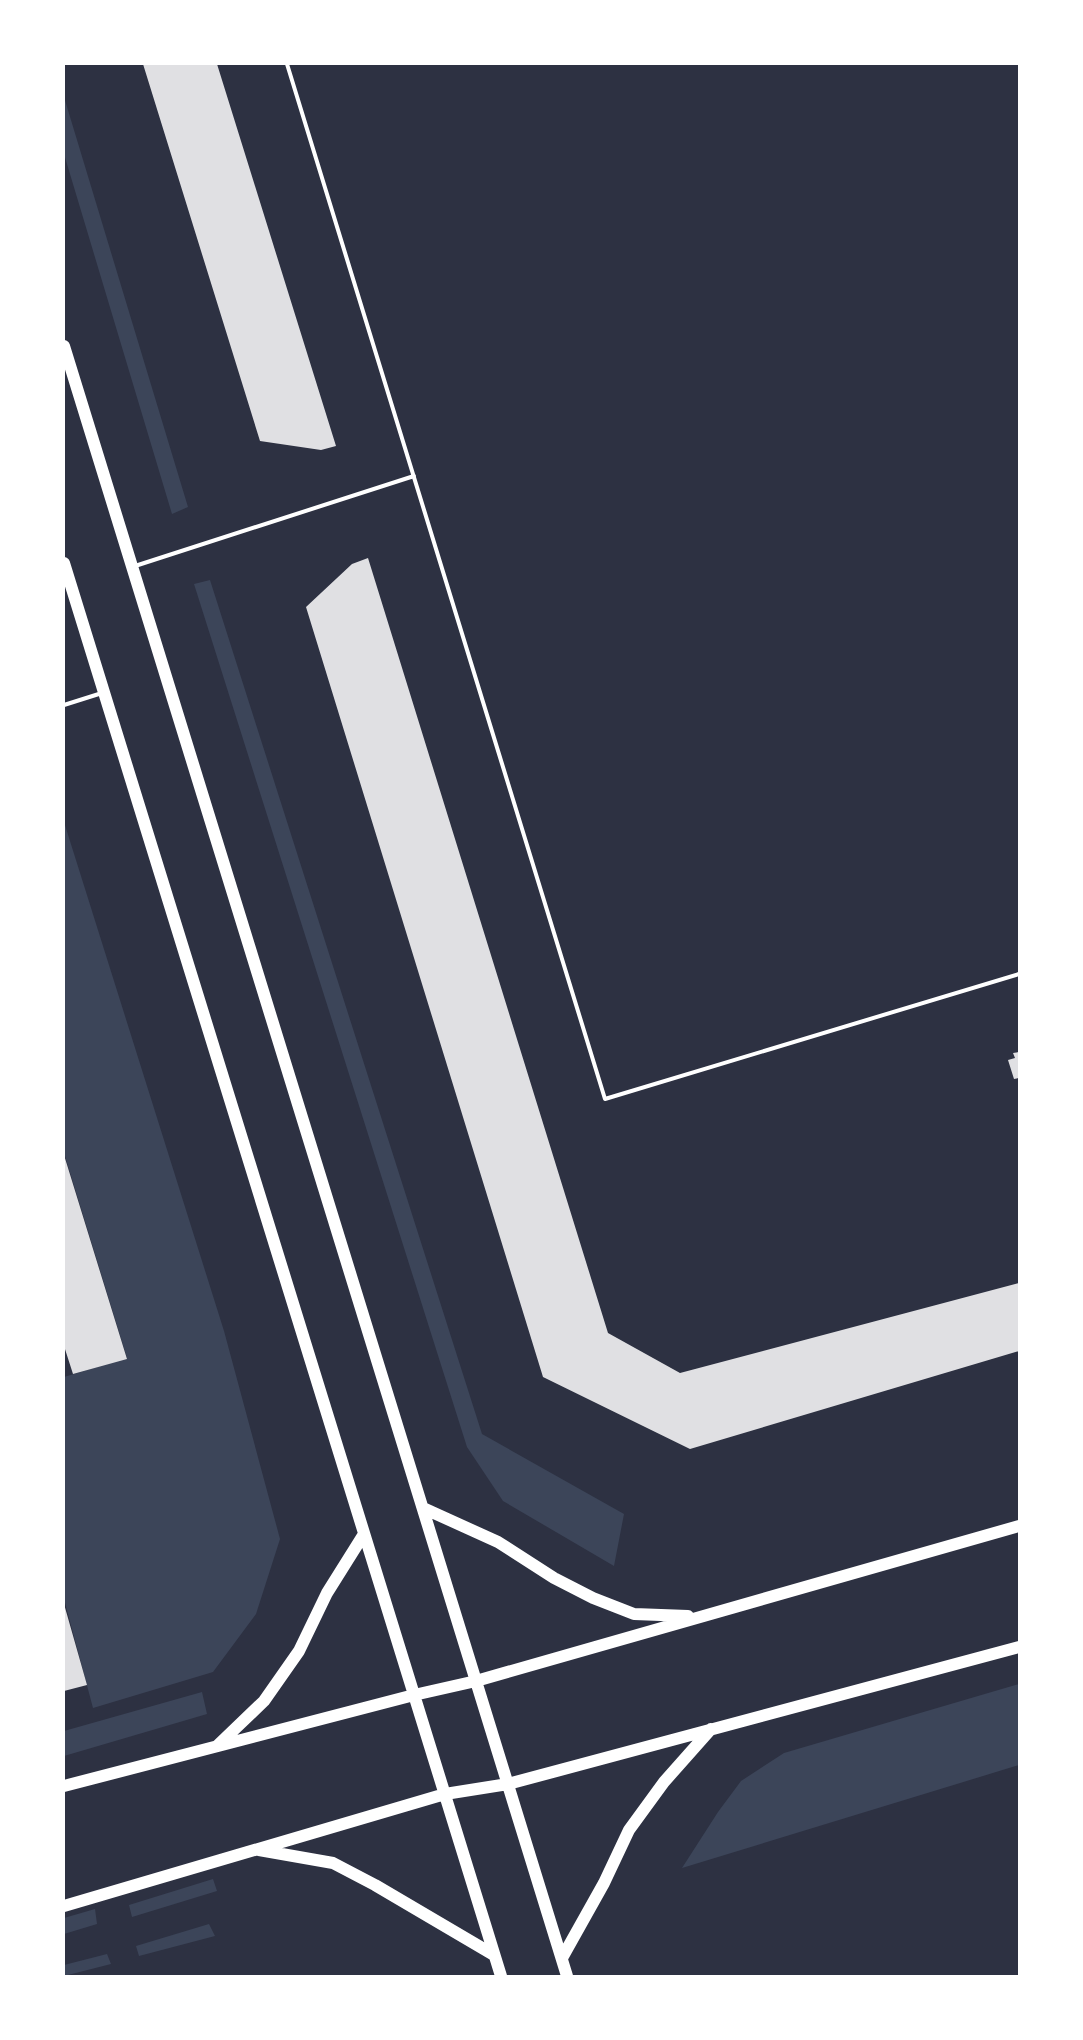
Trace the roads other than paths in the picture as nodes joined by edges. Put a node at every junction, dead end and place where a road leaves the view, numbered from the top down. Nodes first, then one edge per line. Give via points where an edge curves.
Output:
1 (287, 64) edge
2 (64, 346) edge
3 (414, 476) junction
4 (64, 563) edge
5 (132, 567) junction
6 (104, 693) junction
7 (64, 705) edge
8 (1019, 974) edge
9 (423, 1508) junction
10 (1019, 1526) edge
11 (364, 1534) junction
12 (700, 1616) junction
13 (1019, 1647) edge
14 (476, 1681) junction
15 (414, 1695) junction
16 (711, 1729) junction
17 (216, 1747) junction
18 (508, 1784) junction
19 (64, 1786) edge
20 (445, 1794) junction
21 (256, 1849) junction
22 (64, 1906) edge
23 (494, 1955) junction
24 (562, 1958) junction
25 (501, 1976) edge
26 (567, 1976) edge

1 - 3 lane
2 - 5 main road
3 - 5 lane
3 - 8 lane via 605,1099
4 - 6 main road
5 - 9 main road
6 - 7 lane
6 - 11 main road
9 - 12 main road via 498,1542 593,1598 634,1614
9 - 14 main road
10 - 12 main road
11 - 15 main road
11 - 17 main road via 327,1593 294,1658 264,1701
12 - 14 main road
13 - 16 main road
14 - 15 main road
14 - 18 main road
15 - 17 main road
15 - 20 main road
16 - 18 main road
16 - 24 main road via 664,1782 629,1830
17 - 19 main road
18 - 20 main road
18 - 24 main road
20 - 21 main road
20 - 23 main road
21 - 22 main road
21 - 23 main road via 333,1864
23 - 25 main road
24 - 26 main road

